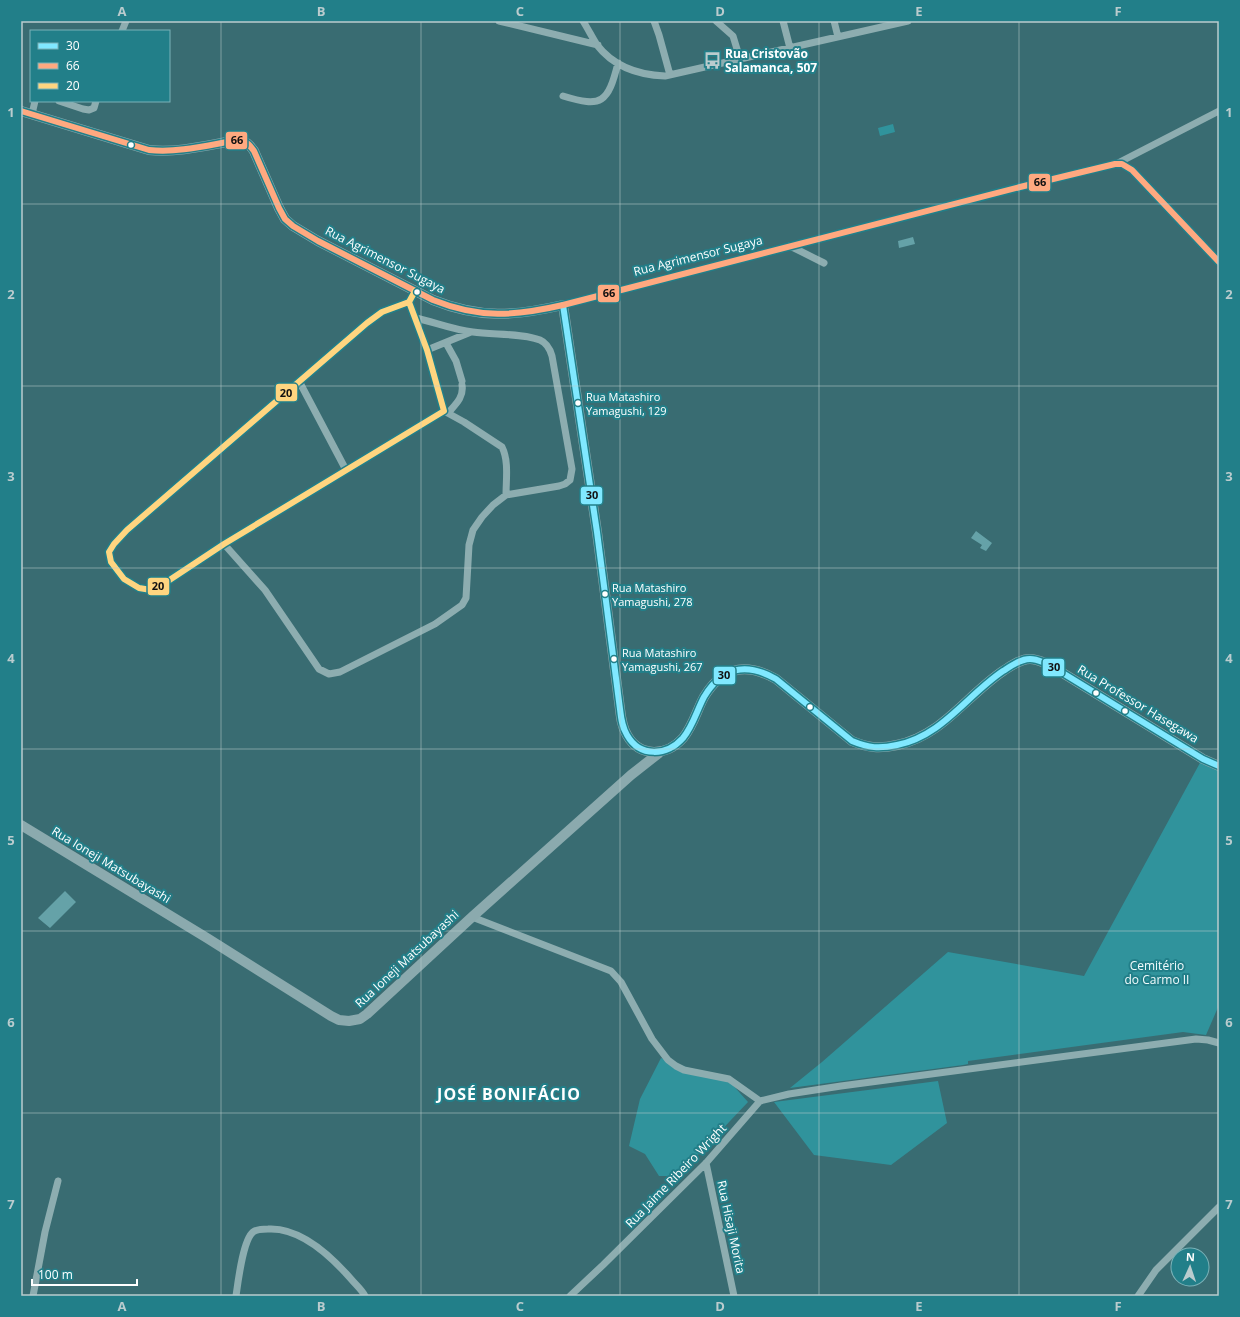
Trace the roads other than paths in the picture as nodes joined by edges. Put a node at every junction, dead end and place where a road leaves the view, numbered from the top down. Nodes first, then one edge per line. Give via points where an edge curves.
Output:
1 (500, 21) edge
2 (583, 21) edge
3 (654, 21) edge
4 (716, 21) edge
5 (783, 21) edge
6 (834, 21) edge
7 (908, 21) edge
8 (887, 23) edge
9 (838, 37) junction
10 (598, 45) junction
11 (790, 48) junction
12 (740, 59) junction
13 (618, 63) junction
14 (670, 75) junction
15 (563, 96) dead end
16 (35, 102) edge
17 (62, 102) edge
18 (96, 102) edge
19 (21, 111) edge
20 (1219, 111) edge
21 (32, 114) junction
22 (1116, 164) junction
23 (790, 246) junction
24 (1219, 262) edge
25 (824, 263) dead end
26 (412, 296) junction
27 (563, 305) junction
28 (416, 318) junction
29 (471, 332) junction
30 (446, 343) junction
31 (427, 350) junction
32 (299, 381) junction
33 (446, 412) junction
34 (346, 470) junction
35 (506, 495) junction
36 (224, 544) junction
37 (659, 753) junction
38 (1219, 766) edge
39 (21, 826) edge
40 (472, 917) junction
41 (1219, 1043) edge
42 (760, 1101) junction
43 (706, 1163) junction
44 (58, 1181) dead end
45 (1219, 1207) edge
46 (33, 1296) edge
47 (236, 1296) edge
48 (365, 1296) edge
49 (570, 1296) edge
50 (734, 1296) edge
51 (1138, 1296) edge

1 - 10 street
2 - 10 street
3 - 14 street
4 - 12 street via 734,36
5 - 11 street
6 - 9 street
7 - 8 street
8 - 9 street
9 - 11 street
10 - 13 street
11 - 12 street
12 - 14 street
13 - 14 street via 641,74
13 - 15 street via 615,78 601,100 582,102
16 - 21 street
17 - 18 street via 88,110 94,108
19 - 21 main road, Rua Agrimensor Sugaya
20 - 22 street, Rua Agrimensor Sugaya
21 - 26 main road, Rua Agrimensor Sugaya via 149,150 183,150 238,140 249,143 285,219
22 - 23 street, Rua Agrimensor Sugaya
22 - 24 street via 1122,164 1132,170
23 - 25 street
23 - 27 street, Rua Agrimensor Sugaya
26 - 27 main road, Rua Agrimensor Sugaya via 487,314 531,312
26 - 28 street
26 - 32 street via 377,316
27 - 37 main road via 622,723 627,735 637,746
28 - 29 street
28 - 31 street
29 - 30 street
29 - 35 street via 541,340 550,349 552,356 572,469 570,480 559,486
30 - 31 street
30 - 33 street via 456,360 463,391
31 - 33 street
32 - 34 street
32 - 36 street via 127,530 109,552 111,562 124,579 139,588 151,590
33 - 34 street
33 - 35 street via 502,447 506,461
34 - 36 street
35 - 36 street via 493,505 473,530 469,544 466,598 462,605 435,624 340,672 329,674 319,669 265,590
37 - 38 main road, Rua Professor Hasegawa via 671,748 684,737 714,683 728,673 741,669 759,671 776,679 852,741 876,748 921,738 950,718 996,676 1029,659 1048,664 1203,759
37 - 40 main road, Rua Ioneji Matsubayashi
39 - 40 main road, Rua Ioneji Matsubayashi via 339,1020 354,1021 367,1014
40 - 42 street via 611,971 621,982 652,1039 668,1060 684,1070 729,1079
41 - 42 street via 1196,1039 841,1086
42 - 43 street, Rua Jaime Ribeiro Wright
43 - 49 street, Rua Jaime Ribeiro Wright
43 - 50 street, Rua Hisaji Morita
44 - 46 street
45 - 51 street via 1156,1270
47 - 48 street via 247,1241 254,1231 271,1228 302,1238 323,1252

